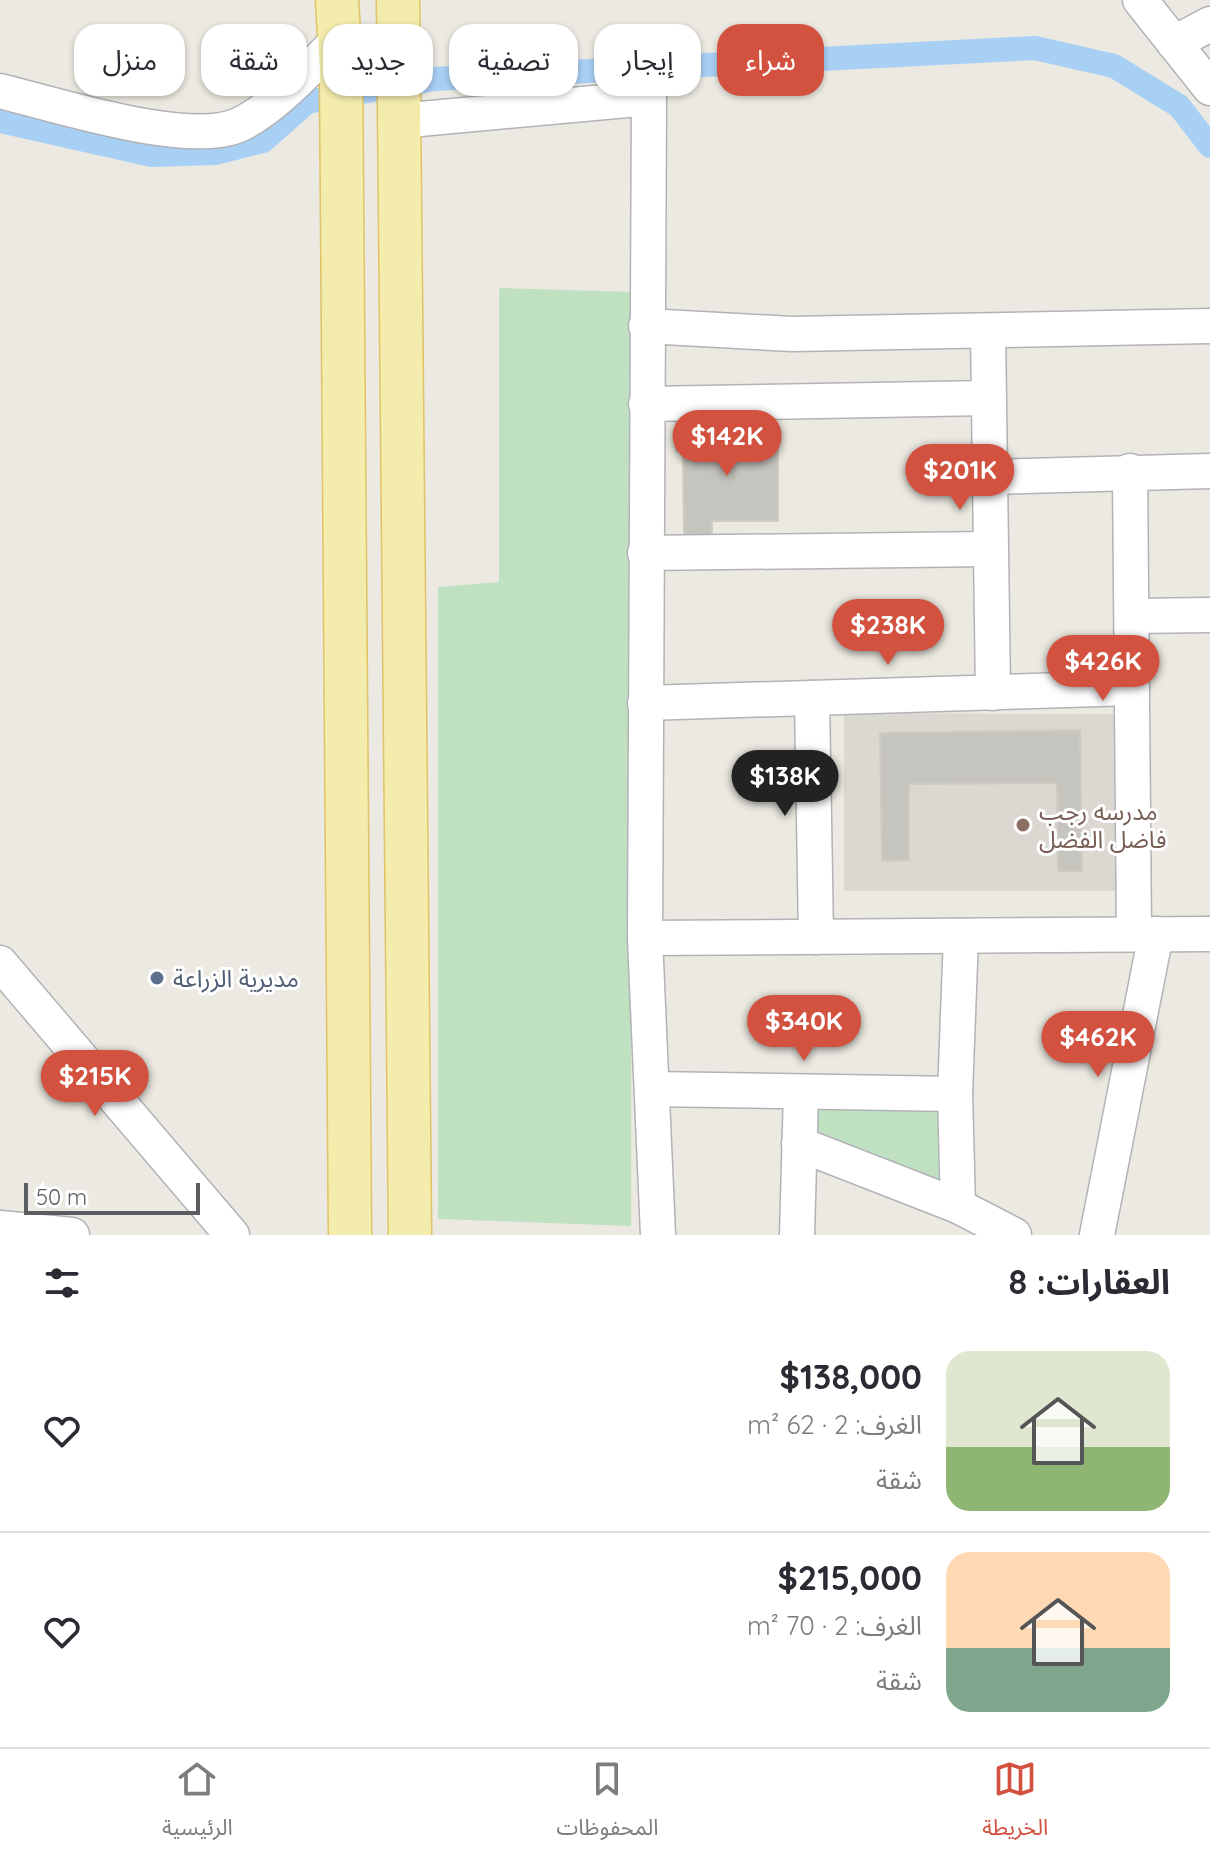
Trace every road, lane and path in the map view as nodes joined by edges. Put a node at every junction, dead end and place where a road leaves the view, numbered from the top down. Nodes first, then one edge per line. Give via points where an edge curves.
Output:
1 (398, 0) edge
2 (1140, 0) edge
3 (1210, 24) edge
4 (1174, 43) junction
5 (323, 52) edge
6 (1210, 88) edge
7 (0, 91) edge
8 (341, 96) edge
9 (398, 111) junction
10 (646, 326) junction
11 (1210, 326) edge
12 (988, 331) junction
13 (988, 398) junction
14 (646, 404) junction
15 (1130, 471) junction
16 (1210, 471) edge
17 (988, 477) junction
18 (989, 549) junction
19 (645, 553) junction
20 (1210, 615) edge
21 (1132, 616) junction
22 (1132, 688) junction
23 (993, 693) junction
24 (812, 698) junction
25 (645, 703) junction
26 (1145, 934) junction
27 (1210, 934) edge
28 (961, 936) junction
29 (816, 937) junction
30 (645, 938) junction
31 (0, 963) edge
32 (652, 1089) junction
33 (801, 1092) junction
34 (955, 1094) junction
35 (799, 1144) junction
36 (958, 1206) junction
37 (0, 1228) edge
38 (72, 1235) edge
39 (232, 1235) edge
40 (350, 1235) edge
41 (410, 1235) edge
42 (658, 1235) edge
43 (797, 1235) edge
44 (1014, 1235) edge
45 (1097, 1235) edge

1 - 9 main road
2 - 4 street
3 - 4 street
4 - 6 street
5 - 7 street via 273,101 239,125 209,131 174,130
8 - 40 main road
9 - 10 street via 649,98
9 - 41 main road
10 - 12 street via 792,334
10 - 14 street
11 - 12 street
12 - 13 street
13 - 14 street
13 - 17 street
14 - 19 street
15 - 16 street
15 - 17 street
15 - 21 street
17 - 18 street
18 - 19 street
18 - 23 street
19 - 25 street
20 - 21 street
21 - 22 street
22 - 23 street
22 - 26 street
23 - 24 street
24 - 25 street
24 - 29 street
25 - 30 street
26 - 27 street
26 - 28 street
26 - 45 street
28 - 29 street
28 - 34 street
29 - 30 street
30 - 32 street
31 - 39 street
32 - 33 street
32 - 42 street
33 - 34 street
33 - 35 street
34 - 36 street
35 - 36 street
35 - 43 street
36 - 44 street
37 - 38 street

